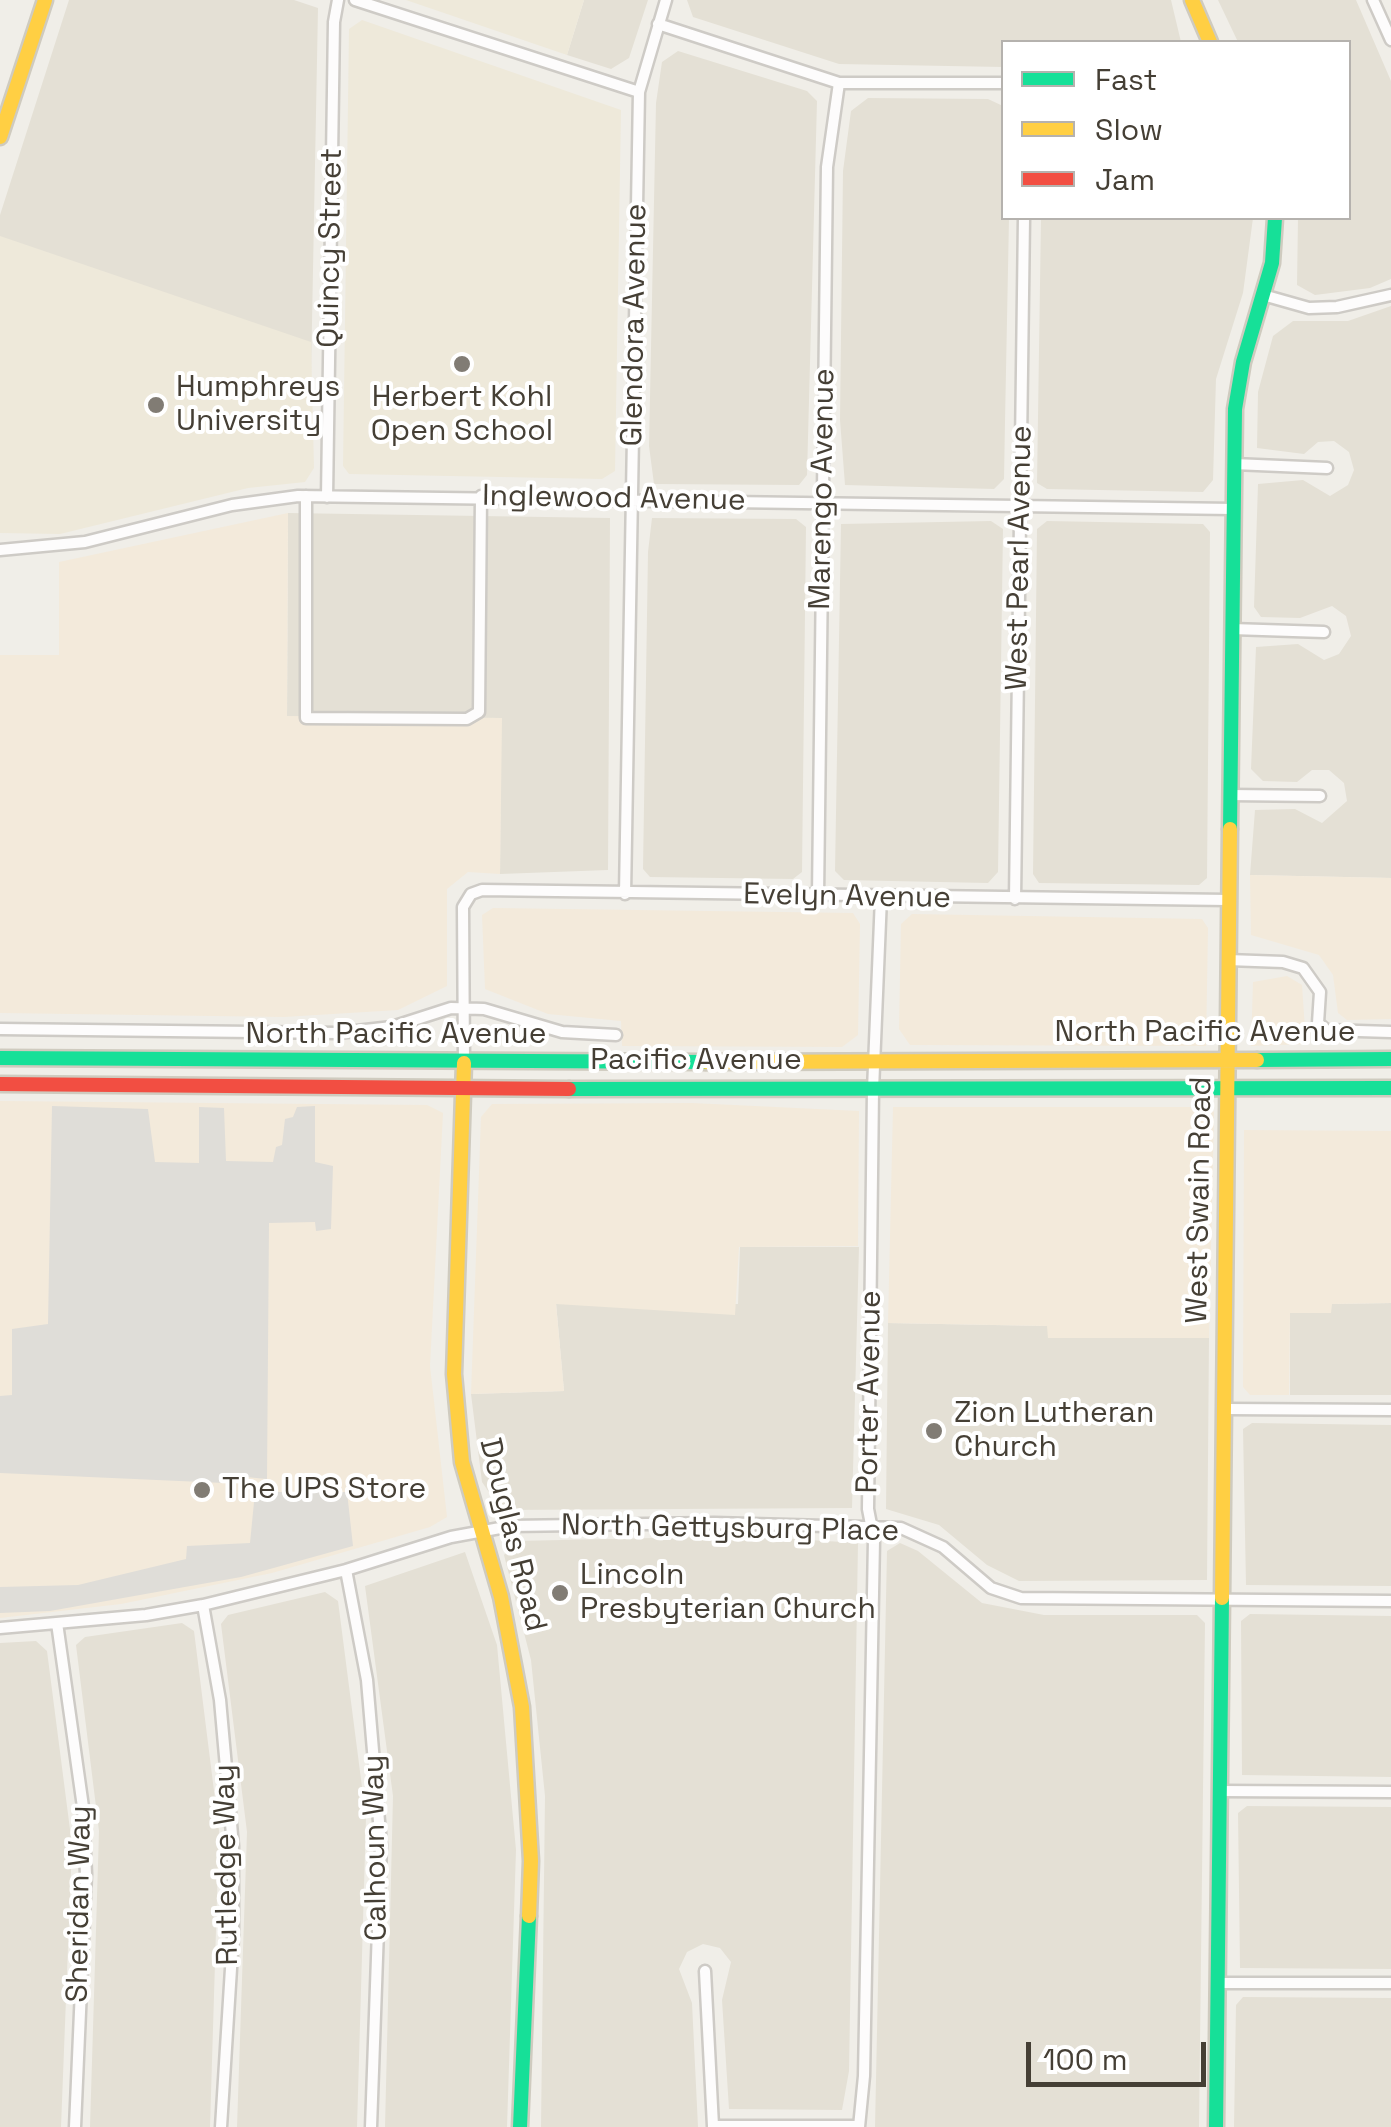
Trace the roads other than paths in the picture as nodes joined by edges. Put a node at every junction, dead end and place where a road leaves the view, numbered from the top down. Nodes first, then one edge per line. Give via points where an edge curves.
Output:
1 (45, 0) edge
2 (338, 0) edge
3 (355, 0) edge
4 (666, 0) edge
5 (1192, 0) edge
6 (1373, 0) edge
7 (658, 24) junction
8 (1209, 40) edge
9 (1391, 40) edge
10 (839, 83) junction
11 (1001, 83) edge
12 (639, 92) junction
13 (0, 137) edge
14 (1024, 220) edge
15 (1275, 220) edge
16 (1263, 295) junction
17 (1391, 295) edge
18 (1234, 464) junction
19 (1326, 468) dead end
20 (306, 496) junction
21 (481, 496) junction
22 (327, 497) junction
23 (630, 499) junction
24 (823, 502) junction
25 (1020, 505) junction
26 (1234, 509) junction
27 (0, 550) edge
28 (1232, 629) junction
29 (1324, 632) dead end
30 (1230, 795) junction
31 (1320, 796) dead end
32 (625, 894) junction
33 (818, 896) junction
34 (881, 897) junction
35 (468, 898) joint
36 (1015, 899) junction
37 (1228, 900) junction
38 (1228, 960) junction
39 (465, 1008) junction
40 (0, 1029) edge
41 (1391, 1032) edge
42 (616, 1035) dead end
43 (0, 1058) edge
44 (1391, 1059) edge
45 (1229, 1061) junction
46 (875, 1063) junction
47 (464, 1064) junction
48 (0, 1084) edge
49 (464, 1087) junction
50 (1388, 1087) edge
51 (873, 1090) junction
52 (1229, 1090) junction
53 (1226, 1409) junction
54 (1391, 1410) edge
55 (871, 1526) junction
56 (480, 1530) junction
57 (346, 1570) junction
58 (1224, 1600) junction
59 (1391, 1600) edge
60 (203, 1604) junction
61 (57, 1624) junction
62 (0, 1628) edge
63 (1221, 1792) junction
64 (1391, 1792) edge
65 (705, 1972) dead end
66 (1218, 1982) junction
67 (1391, 1983) edge
68 (713, 2126) edge
69 (859, 2126) edge
70 (75, 2127) edge
71 (221, 2127) edge
72 (370, 2127) edge
73 (520, 2127) edge
74 (1216, 2127) edge

1 - 13 main road
2 - 22 street, Quincy Street
3 - 12 street
4 - 7 street, Glendora Avenue
5 - 8 main road
6 - 9 street
7 - 10 street
7 - 12 street, Glendora Avenue
10 - 11 street
10 - 24 street, Marengo Avenue via 827,167
12 - 23 street, Glendora Avenue
14 - 25 street, West Pearl Avenue
15 - 16 main road, West Swain Road
16 - 17 street via 1323,308
16 - 18 main road, West Swain Road via 1237,390
18 - 19 street
18 - 26 main road, West Swain Road
20 - 21 street via 306,718 467,719 480,712
20 - 22 street, Inglewood Avenue
20 - 27 street, Inglewood Avenue via 232,505 85,542
21 - 22 street, Inglewood Avenue
21 - 23 street, Inglewood Avenue
23 - 24 street, Inglewood Avenue
23 - 32 street, Glendora Avenue
24 - 25 street, Inglewood Avenue
24 - 33 street, Marengo Avenue
25 - 26 street, Inglewood Avenue
25 - 36 street, West Pearl Avenue
26 - 28 main road, West Swain Road
28 - 29 street
28 - 30 main road, West Swain Road
30 - 31 street
30 - 37 main road, West Swain Road
32 - 33 street, Evelyn Avenue
32 - 35 street, Evelyn Avenue via 482,890
33 - 34 street, Evelyn Avenue
34 - 36 street, Evelyn Avenue
34 - 46 street, Porter Avenue
35 - 39 street, Douglas Road
36 - 37 street, Evelyn Avenue
37 - 38 main road, West Swain Road
38 - 41 street via 1303,968 1320,992 1318,1024 1326,1030
38 - 45 main road, West Swain Road
39 - 40 street via 338,1033
39 - 42 street via 562,1032
39 - 47 street, Douglas Road
43 - 47 main road, North Pacific Avenue
44 - 45 main road, North Pacific Avenue
45 - 46 main road, North Pacific Avenue
45 - 52 main road, West Swain Road
46 - 47 main road, North Pacific Avenue
46 - 51 street, Porter Avenue
47 - 49 main road, Douglas Road
48 - 49 main road, Pacific Avenue
49 - 51 main road, Pacific Avenue
49 - 56 main road, Douglas Road via 454,1374 462,1462
50 - 52 main road, Pacific Avenue
51 - 52 main road, Pacific Avenue
51 - 55 street, Porter Avenue
52 - 53 main road, West Swain Road
53 - 54 street
53 - 58 main road, West Swain Road
55 - 56 street, North Gettysburg Place
55 - 58 street, North Gettysburg Place via 921,1534 991,1588 1022,1598
55 - 69 street, Porter Avenue
56 - 57 street, North Gettysburg Place
56 - 73 main road, Douglas Road via 515,1656 528,1782 531,1922
57 - 60 street, North Gettysburg Place
57 - 72 street, Calhoun Way via 367,1680 381,1845
58 - 59 street, North Gettysburg Place
58 - 63 main road, West Swain Road
60 - 61 street, North Gettysburg Place
60 - 71 street, Rutledge Way via 222,1715 233,1846
61 - 62 street, North Gettysburg Place
61 - 70 street, Sheridan Way via 84,1807
63 - 64 street
63 - 66 main road, West Swain Road
65 - 68 street
66 - 67 street
66 - 74 main road, West Swain Road
68 - 69 street

